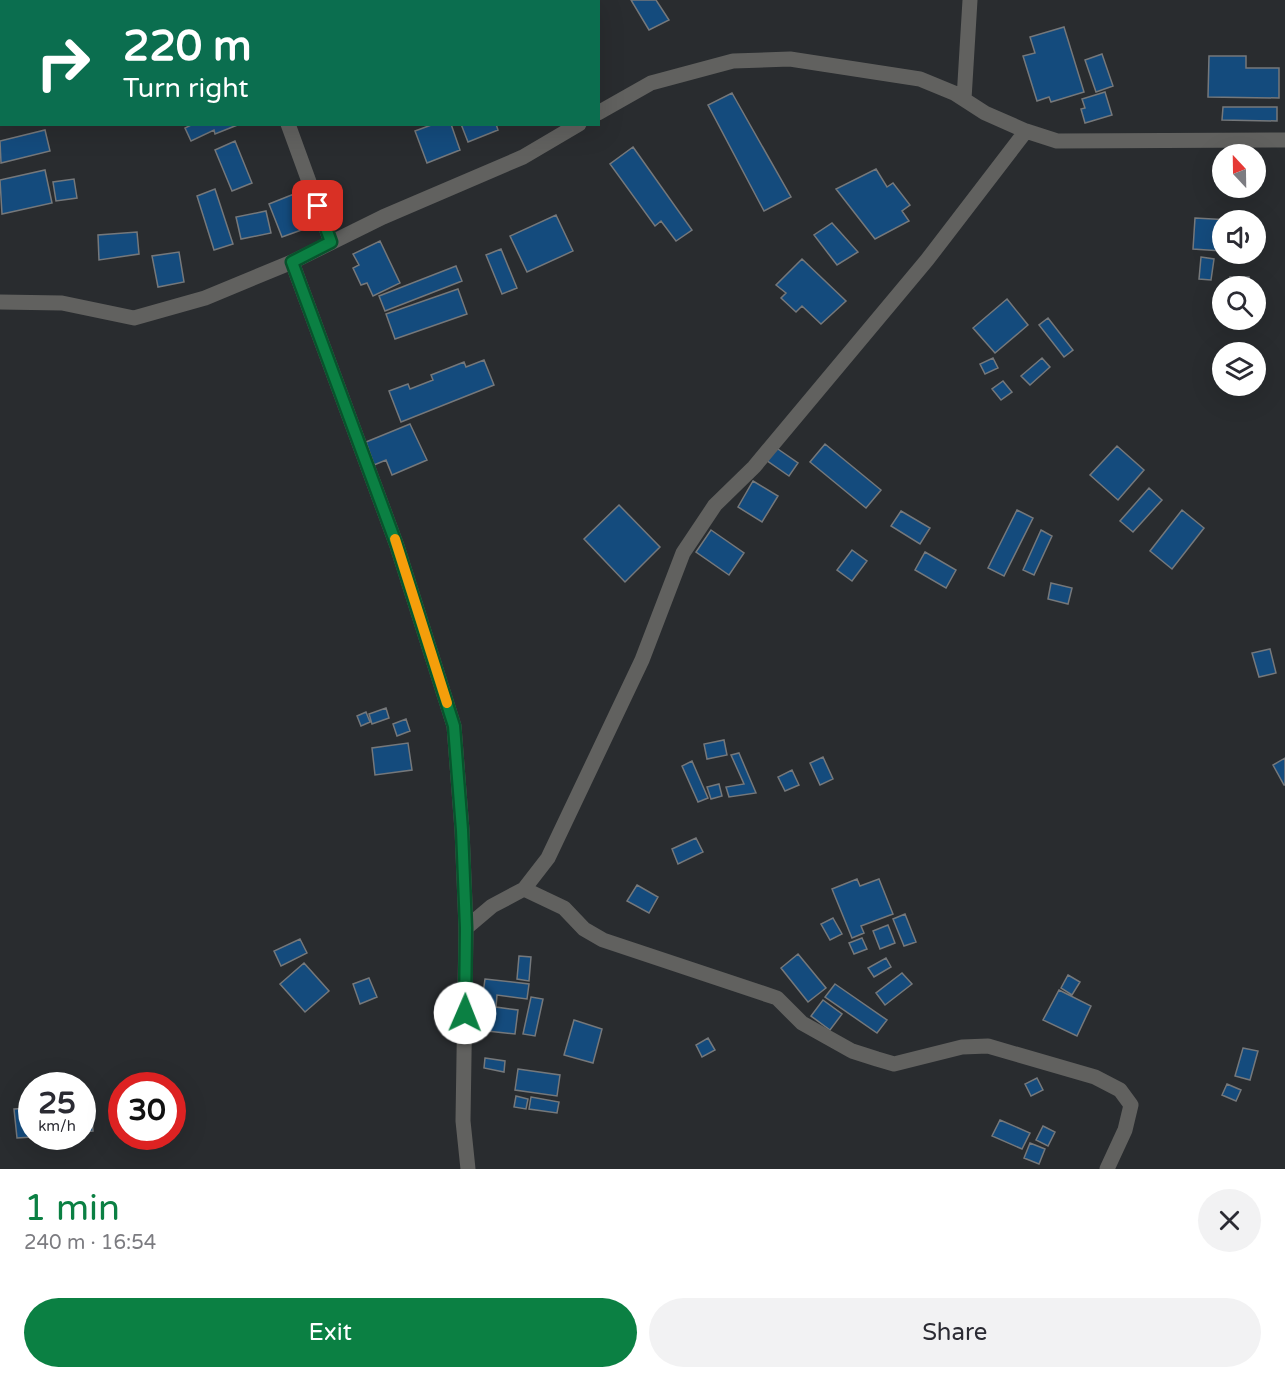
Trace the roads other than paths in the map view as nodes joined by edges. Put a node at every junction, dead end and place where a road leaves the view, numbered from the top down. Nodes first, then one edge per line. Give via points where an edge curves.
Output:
1 (970, 0) edge
2 (964, 99) junction
3 (600, 112) edge
4 (289, 126) edge
5 (576, 126) edge
6 (1026, 131) junction
7 (1285, 140) edge
8 (331, 242) junction
9 (292, 262) junction
10 (0, 302) edge
11 (524, 889) junction
12 (466, 928) junction
13 (468, 1169) edge
14 (1107, 1169) edge

1 - 2 street
2 - 3 street via 920,79 790,59 733,61 651,82
2 - 6 street
4 - 8 street
5 - 8 street via 523,157
6 - 7 street via 1057,141
6 - 11 street via 927,260 754,467 715,505 683,553 642,660 573,806 548,858
8 - 9 street
9 - 10 street via 205,298 134,318 62,303
9 - 12 street via 397,546 454,726
11 - 12 street via 492,906
11 - 14 street via 564,908 584,929 603,940 777,998 802,1023 860,1054 894,1064 962,1047 988,1046 1095,1077 1120,1090 1131,1105 1125,1130
12 - 13 street via 464,1121

